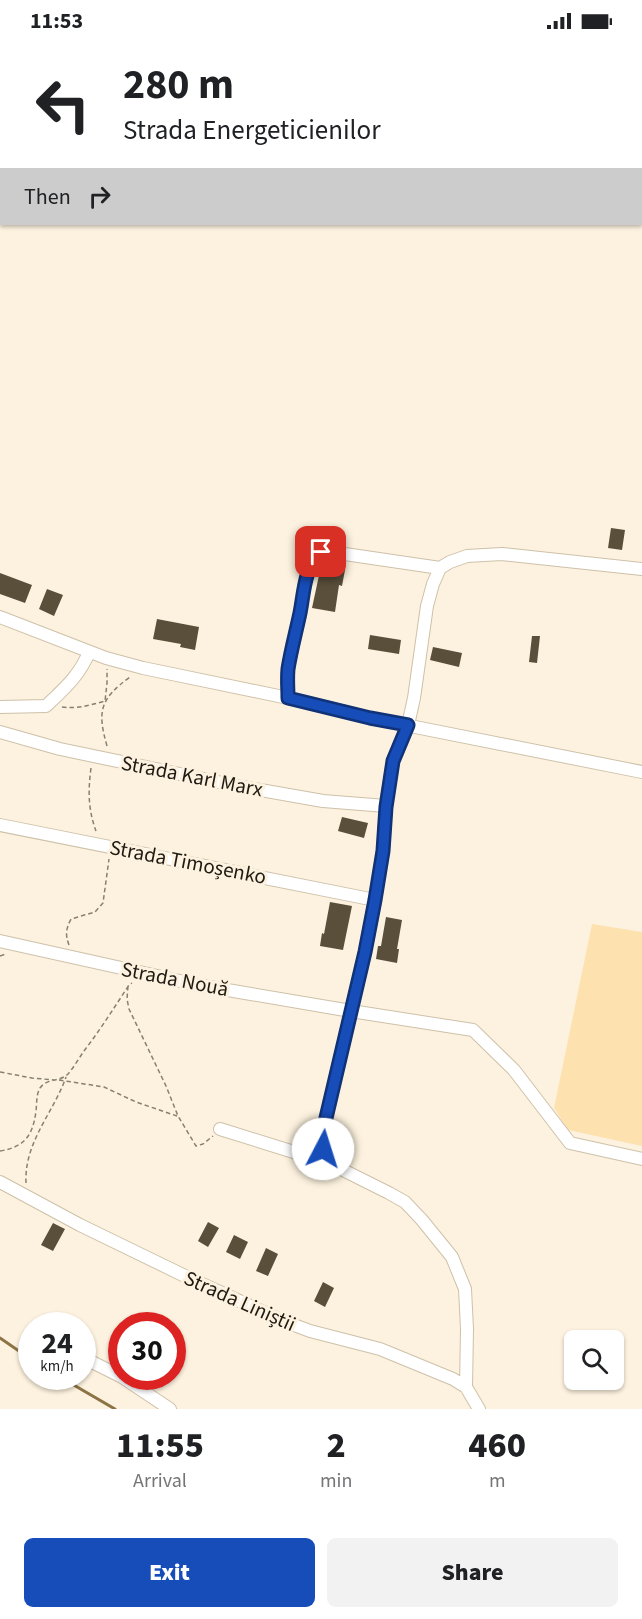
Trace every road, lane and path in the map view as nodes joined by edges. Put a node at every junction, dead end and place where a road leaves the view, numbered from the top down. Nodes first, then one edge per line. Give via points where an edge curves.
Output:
1 (440, 568) junction
2 (642, 569) edge
3 (0, 617) edge
4 (89, 652) junction
5 (106, 658) junction
6 (143, 668) junction
7 (288, 698) junction
8 (105, 701) junction
9 (46, 706) junction
10 (0, 707) edge
11 (408, 725) junction
12 (0, 732) edge
13 (92, 756) junction
14 (118, 761) junction
15 (642, 771) edge
16 (386, 807) junction
17 (0, 825) edge
18 (104, 846) junction
19 (375, 900) junction
20 (0, 941) edge
21 (69, 945) dead end
22 (145, 974) junction
23 (129, 986) junction
24 (351, 1011) junction
25 (0, 1072) edge
26 (67, 1075) junction
27 (58, 1080) junction
28 (65, 1082) junction
29 (178, 1116) junction
30 (220, 1129) joint
31 (0, 1151) edge
32 (642, 1160) edge
33 (329, 1163) junction
34 (0, 1182) edge
35 (27, 1196) junction
36 (466, 1387) junction
37 (142, 1390) edge
38 (170, 1409) edge
39 (479, 1409) edge

1 - 2 street via 467,556 502,554
1 - 7 street via 321,552 311,565 302,592 288,671
1 - 11 street via 427,606
3 - 4 street
4 - 5 street
4 - 9 street via 68,685
5 - 6 street
5 - 8 path
6 - 7 street
6 - 8 path
7 - 11 street
8 - 9 path via 71,708
8 - 14 path via 102,730 108,750
9 - 10 street
11 - 15 street
11 - 16 street via 393,761
12 - 13 street, Strada Karl Marx
13 - 14 street, Strada Karl Marx
13 - 18 path via 90,809
14 - 16 street, Strada Karl Marx via 323,801
16 - 19 street
17 - 18 street, Strada Timoșenko
18 - 19 street, Strada Timoșenko
18 - 21 path via 110,856 104,903 95,912 71,919 66,928
19 - 24 street
20 - 22 street, Strada Nouă
22 - 23 path
22 - 24 street, Strada Nouă
23 - 26 path
23 - 29 path via 129,1009
24 - 32 street, Strada Nouă via 473,1030 514,1070 570,1143
24 - 33 street via 326,1118 323,1149
25 - 27 path
26 - 27 path
26 - 28 path
27 - 28 path
27 - 31 path via 41,1087 29,1136 12,1149
28 - 29 path via 104,1087
28 - 35 path via 33,1142 25,1179
29 - 30 path via 196,1146
30 - 33 street
33 - 36 street via 405,1202 452,1257 465,1289
34 - 35 street, Strada Liniștii
35 - 36 street, Strada Liniștii via 281,1320 381,1349
36 - 39 street
37 - 38 street

